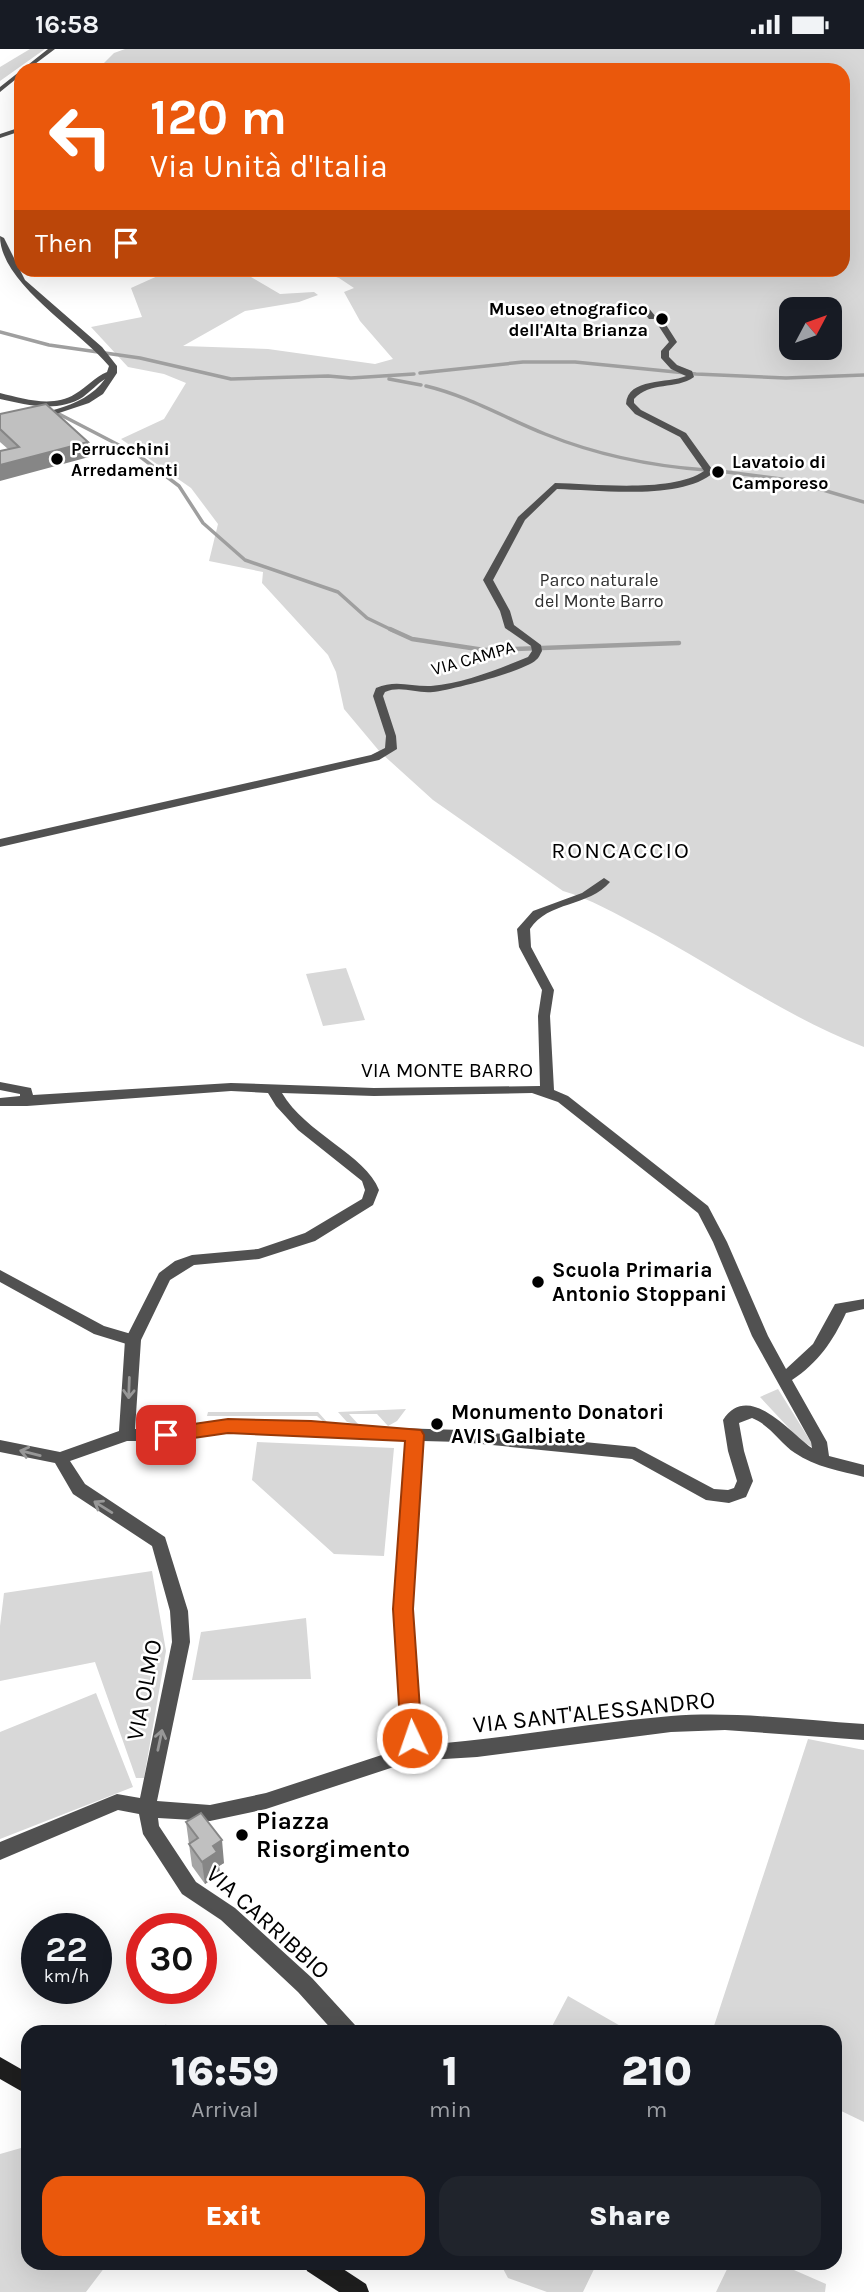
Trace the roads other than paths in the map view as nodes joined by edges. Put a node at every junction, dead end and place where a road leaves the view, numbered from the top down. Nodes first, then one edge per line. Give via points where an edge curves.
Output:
1 (52, 49) edge
2 (33, 63) edge
3 (14, 78) edge
4 (0, 90) edge
5 (0, 238) edge
6 (14, 265) edge
7 (20, 277) edge
8 (644, 308) tunnel mouth
9 (113, 375) junction
10 (0, 396) edge
11 (0, 424) edge
12 (4, 841) edge
13 (604, 882) dead end
14 (0, 1086) edge
15 (273, 1089) junction
16 (547, 1093) junction
17 (0, 1102) edge
18 (27, 1102) junction
19 (0, 1275) edge
20 (864, 1304) edge
21 (133, 1340) junction
22 (784, 1378) junction
23 (127, 1435) junction
24 (415, 1435) junction
25 (0, 1446) edge
26 (60, 1458) junction
27 (822, 1459) junction
28 (864, 1471) edge
29 (864, 1732) edge
30 (412, 1753) junction
31 (146, 1807) junction
32 (0, 1851) edge
33 (341, 2025) edge
34 (0, 2067) edge
35 (21, 2080) edge
36 (325, 2270) edge
37 (358, 2292) edge

1 - 2 street
3 - 4 street
5 - 6 street
7 - 9 street via 99,349 113,366
8 - 12 street, VIA CAMPA via 673,342 665,358 690,375 683,381 637,389 630,404 683,435 709,472 705,478 650,488 555,486 521,519 488,580 509,626 536,645 533,659 461,683 430,689 393,685 380,690 391,736 391,749 384,755
9 - 10 street via 102,376 82,394 64,401 38,404
9 - 11 street via 95,395 79,404
13 - 16 street via 585,898 542,912 522,932 548,989 544,1014
14 - 18 street via 26,1091
15 - 16 street, VIA MONTE BARRO via 532,1089
15 - 18 street, VIA MONTE BARRO via 231,1087
15 - 21 street via 294,1117 368,1179 371,1196 362,1207 310,1237 260,1254 208,1257 180,1265 164,1277
16 - 22 street, VIA MONTE BARRO via 563,1099 702,1210
17 - 18 street, VIA MONTE BARRO
19 - 21 street via 99,1330
20 - 22 street via 839,1308 828,1337 805,1364
21 -> 23 street
22 - 27 street, VIA MONTE BARRO via 819,1442
23 - 24 street via 228,1426
23 - 26 street
24 - 27 street via 635,1453 692,1486 729,1497 740,1492 745,1481 731,1420 751,1411 765,1416 804,1451
24 - 30 street via 403,1609
26 -> 25 street
31 -> 26 street, VIA OLMO via 181,1642 179,1611 159,1542 79,1489
27 - 28 street
29 - 30 street, VIA SANT'ALESSANDRO via 725,1722 671,1724
30 - 31 street, VIA SANT'ALESSANDRO via 266,1801 210,1812
31 - 32 street, VIA SANT'ALESSANDRO via 117,1802
31 - 33 street, VIA CARRIBBIO via 150,1828 190,1888 228,1914
34 - 35 main road
36 - 37 main road

